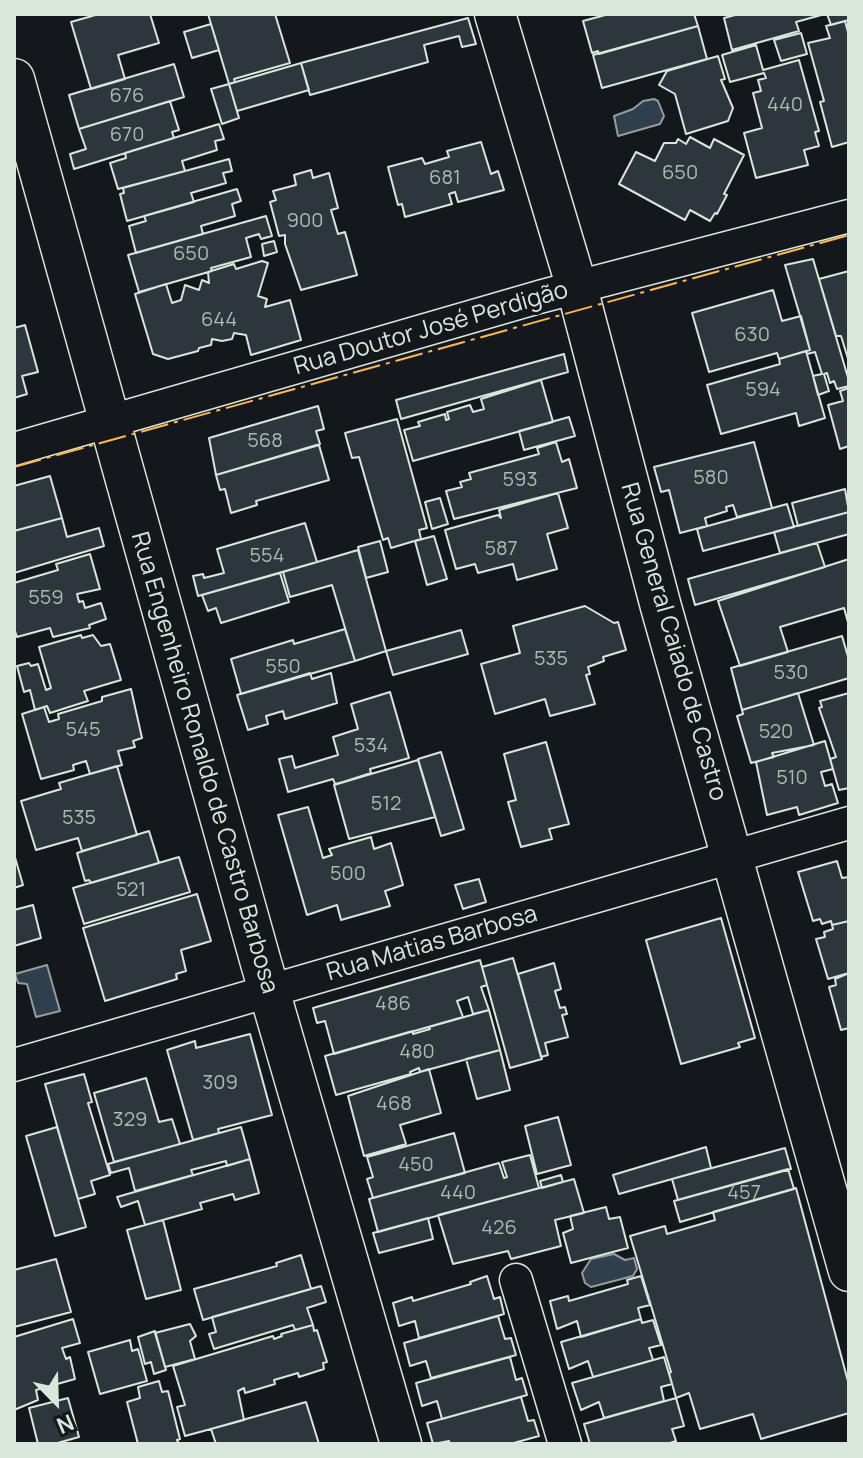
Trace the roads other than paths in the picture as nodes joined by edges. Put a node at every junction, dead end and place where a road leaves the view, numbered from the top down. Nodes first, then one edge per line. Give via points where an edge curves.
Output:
1 (495, 14) edge
2 (14, 79) edge
3 (849, 216) edge
4 (577, 288) junction
5 (108, 421) junction
6 (14, 449) edge
7 (849, 823) edge
8 (733, 856) junction
9 (269, 992) junction
10 (14, 1065) edge
11 (849, 1271) edge
12 (516, 1280) dead end
13 (401, 1444) edge
14 (565, 1444) edge

1 - 4 street, Rua General Caiado de Castro
2 - 5 street, Rua Engenheiro Ronaldo de Castro Barbosa
3 - 4 street, Rua Doutor José Perdigão
4 - 5 street, Rua Doutor José Perdigão
4 - 8 street, Rua General Caiado de Castro
5 - 6 street, Rua Doutor José Perdigão
5 - 9 street, Rua Engenheiro Ronaldo de Castro Barbosa
7 - 8 street, Rua Matias Barbosa
8 - 9 street, Rua Matias Barbosa
8 - 11 street, Rua General Caiado de Castro
9 - 10 street, Rua Matias Barbosa
9 - 13 street, Rua Engenheiro Ronaldo de Castro Barbosa
12 - 14 street

